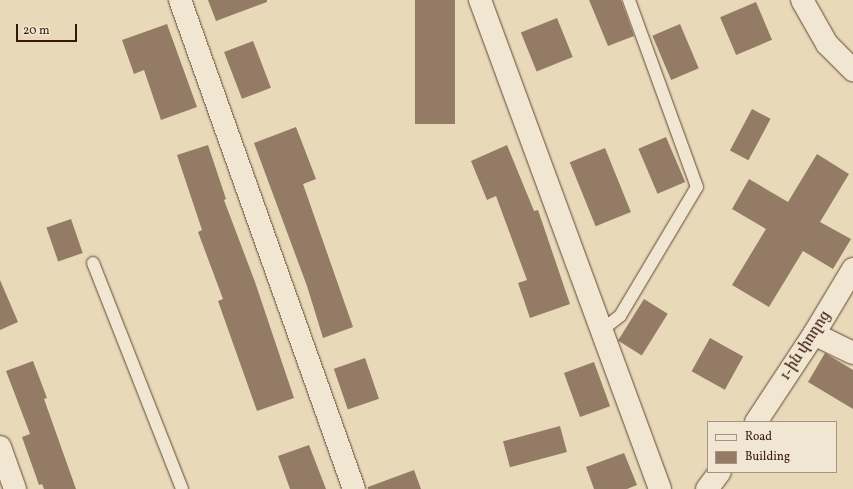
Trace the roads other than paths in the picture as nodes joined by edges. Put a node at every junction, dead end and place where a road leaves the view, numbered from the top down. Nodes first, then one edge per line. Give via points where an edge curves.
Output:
1 (180, 0) edge
2 (480, 0) edge
3 (629, 0) edge
4 (802, 0) edge
5 (853, 70) edge
6 (93, 263) dead end
7 (853, 269) edge
8 (602, 330) junction
9 (814, 334) junction
10 (853, 353) edge
11 (757, 421) edge
12 (0, 447) edge
13 (719, 473) edge
14 (15, 489) edge
15 (182, 489) edge
16 (354, 489) edge
17 (660, 489) edge
18 (707, 489) edge

1 - 16 street
2 - 8 street
3 - 8 lane via 697,187 620,316
4 - 5 street via 827,44
6 - 15 lane
7 - 9 street, 1-ին փողոց
8 - 17 street
9 - 10 street
9 - 11 street, 1-ին փողոց
12 - 14 street
13 - 18 street

